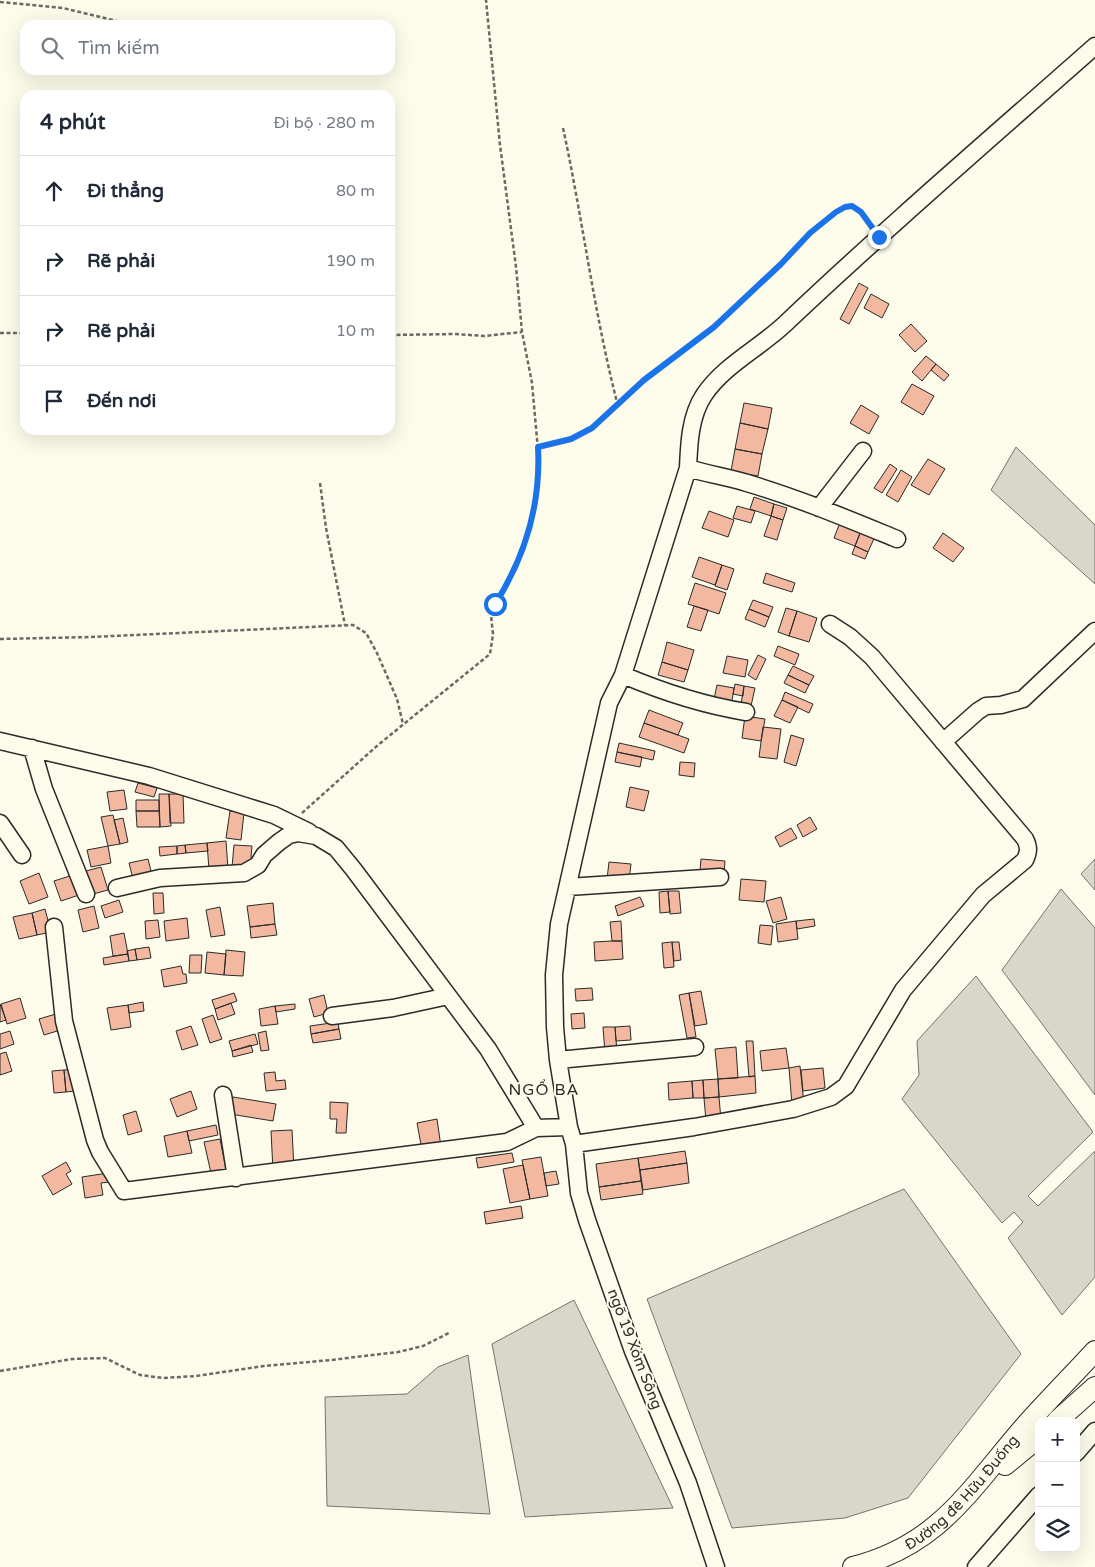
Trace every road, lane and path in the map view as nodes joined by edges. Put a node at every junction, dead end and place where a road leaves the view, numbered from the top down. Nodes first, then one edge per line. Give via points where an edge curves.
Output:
1 (486, 0) edge
2 (0, 2) edge
3 (113, 20) edge
4 (1095, 46) edge
5 (563, 128) dead end
6 (874, 229) dead end
7 (522, 332) junction
8 (0, 333) edge
9 (20, 333) edge
10 (395, 335) edge
11 (618, 406) junction
12 (538, 447) junction
13 (863, 451) dead end
14 (688, 468) junction
15 (320, 483) dead end
16 (819, 508) junction
17 (897, 539) dead end
18 (830, 624) dead end
19 (345, 625) junction
20 (1095, 631) edge
21 (0, 639) edge
22 (623, 675) junction
23 (746, 712) dead end
24 (402, 724) junction
25 (0, 741) edge
26 (942, 742) junction
27 (32, 748) junction
28 (0, 823) edge
29 (292, 823) junction
30 (316, 836) junction
31 (22, 855) dead end
32 (720, 876) dead end
33 (568, 887) junction
34 (118, 888) dead end
35 (86, 894) dead end
36 (54, 927) dead end
37 (448, 996) junction
38 (332, 1016) dead end
39 (695, 1047) dead end
40 (558, 1060) junction
41 (223, 1094) dead end
42 (569, 1127) junction
43 (536, 1128) junction
44 (574, 1144) junction
45 (236, 1178) junction
46 (449, 1333) dead end
47 (1095, 1351) edge
48 (0, 1371) edge
49 (1095, 1387) edge
50 (1061, 1417) edge
51 (1095, 1431) edge
52 (1035, 1439) edge
53 (1080, 1448) edge
54 (1035, 1500) edge
55 (963, 1501) junction
56 (716, 1567) edge
57 (853, 1567) edge
58 (976, 1567) edge

1 - 7 path
2 - 3 path via 63,8
4 - 14 street, ngõ 19 Xóm Sông via 906,212 782,327 720,376 703,396 697,412 689,437
5 - 11 path via 577,191 598,325
6 - 11 path via 852,206 836,212 810,233 714,327 644,380
7 - 10 path via 484,336
7 - 12 path via 532,383
8 - 9 path
11 - 12 path via 592,428 571,439
12 - 24 path via 533,518 491,616 490,654
13 - 16 street
14 - 16 street via 746,482
14 - 22 street, ngõ 19 Xóm Sông
15 - 19 path
16 - 17 street
18 - 26 street via 872,657
19 - 21 path
19 - 24 path via 353,625 366,633 389,678
20 - 26 street via 1023,698 986,706
22 - 23 street via 662,692
22 - 33 street, ngõ 19 Xóm Sông via 609,702
24 - 29 path
25 - 27 street
26 - 44 street via 1025,838 1029,851 1025,860 983,895 903,990 846,1086 831,1097 793,1109
27 - 29 street via 149,776
27 - 35 street via 44,789
28 - 31 street
29 - 30 street
30 - 34 street via 289,835 264,855 258,866 244,873 160,878
30 - 37 street via 336,848
32 - 33 street
33 - 40 street, ngõ 19 Xóm Sông via 559,924 554,974
36 - 45 street via 64,1021 95,1140 124,1191
37 - 38 street
37 - 43 street via 488,1049
39 - 40 street
40 - 42 street, ngõ 19 Xóm Sông
41 - 45 street
42 - 43 street
42 - 44 street, ngõ 19 Xóm Sông
43 - 45 street via 507,1142
44 - 56 street, ngõ 19 Xóm Sông via 579,1193 587,1220 633,1351 688,1482
46 - 48 path via 423,1346 398,1352 196,1376 163,1378 140,1375 105,1358 72,1359
47 - 55 main road, Đường đê Hữu Đuống
49 - 50 main road
51 - 53 street
52 - 55 main road
54 - 58 street
55 - 57 main road, Đường đê Hữu Đuống via 920,1539 894,1553

